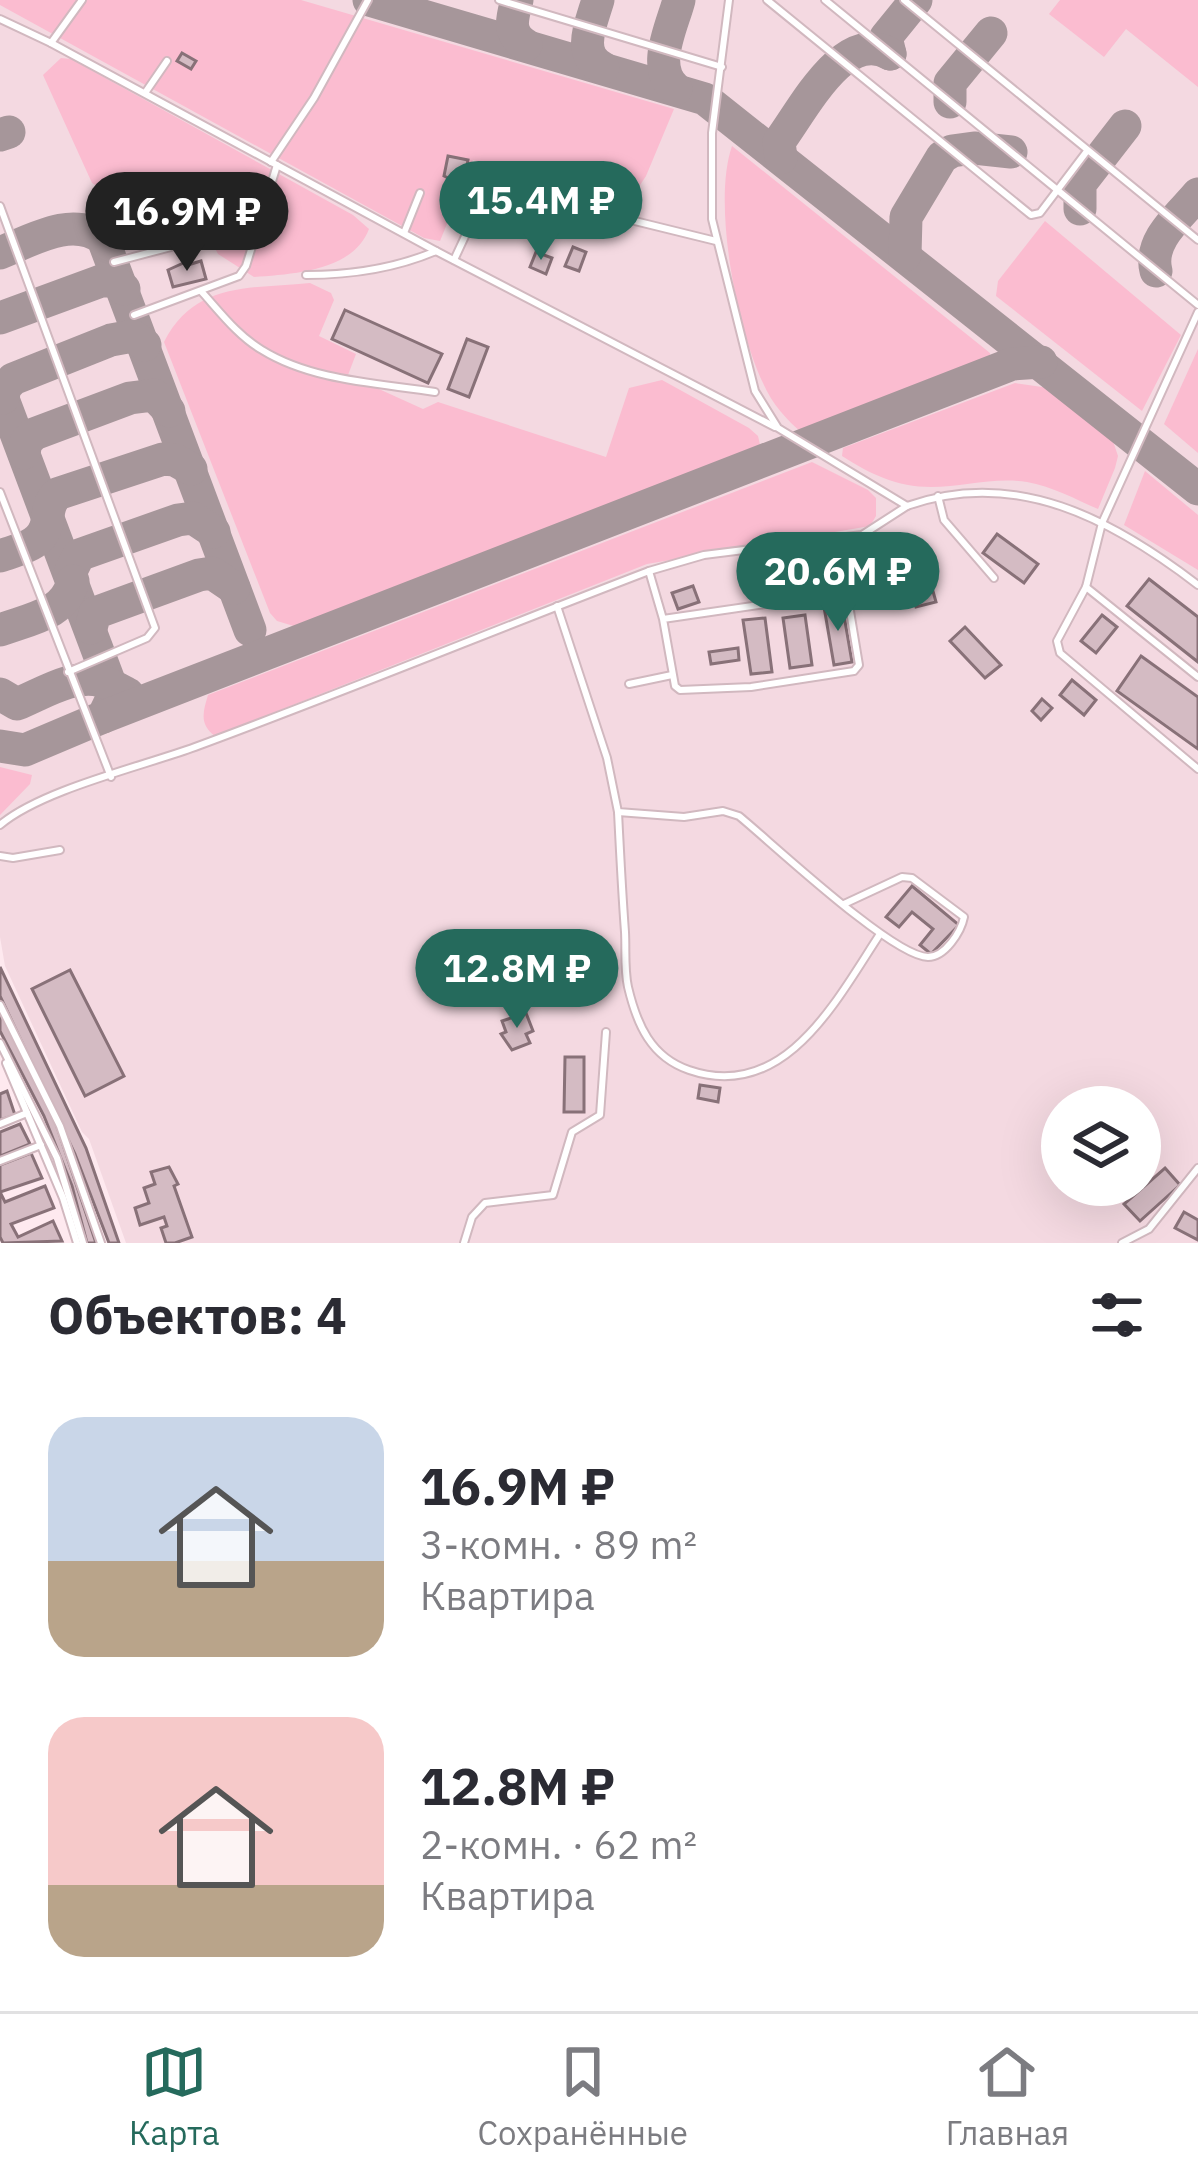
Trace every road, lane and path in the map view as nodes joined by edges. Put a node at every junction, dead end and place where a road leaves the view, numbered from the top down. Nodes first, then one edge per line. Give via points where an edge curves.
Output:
1 (82, 0) edge
2 (368, 0) edge
3 (499, 0) edge
4 (729, 0) edge
5 (766, 0) edge
6 (825, 0) edge
7 (904, 0) edge
8 (0, 19) edge
9 (52, 43) junction
10 (167, 61) dead end
11 (722, 67) junction
12 (145, 94) junction
13 (1087, 152) junction
14 (274, 163) junction
15 (1058, 190) junction
16 (420, 193) dead end
17 (0, 206) edge
18 (404, 233) junction
19 (1198, 240) edge
20 (716, 241) junction
21 (171, 247) dead end
22 (436, 251) junction
23 (454, 260) junction
24 (114, 262) dead end
25 (306, 275) dead end
26 (201, 291) junction
27 (1198, 309) edge
28 (134, 315) dead end
29 (435, 392) dead end
30 (778, 428) junction
31 (0, 492) edge
32 (938, 496) junction
33 (907, 506) junction
34 (1102, 523) junction
35 (649, 571) junction
36 (994, 578) dead end
37 (1198, 585) edge
38 (1086, 586) junction
39 (557, 606) junction
40 (663, 620) junction
41 (68, 672) junction
42 (673, 675) junction
43 (1198, 677) edge
44 (629, 684) dead end
45 (1198, 769) edge
46 (111, 777) junction
47 (618, 812) junction
48 (0, 825) edge
49 (60, 850) dead end
50 (0, 856) edge
51 (844, 904) junction
52 (881, 933) junction
53 (0, 1005) edge
54 (606, 1032) dead end
55 (0, 1046) edge
56 (14, 1082) junction
57 (0, 1088) edge
58 (27, 1113) junction
59 (0, 1124) edge
60 (40, 1145) junction
61 (0, 1161) edge
62 (1198, 1168) edge
63 (80, 1243) edge
64 (100, 1243) edge
65 (464, 1243) edge
66 (1122, 1243) edge

1 - 9 lane
2 - 14 lane
3 - 11 lane
4 - 11 lane
5 - 15 lane via 1031,215
6 - 15 lane
7 - 13 lane
8 - 9 lane
9 - 12 lane
10 - 12 lane
11 - 20 lane via 712,133
12 - 14 lane
13 - 15 lane
13 - 19 lane
14 - 18 lane
14 - 26 lane via 246,266
15 - 27 lane
16 - 18 lane
17 - 41 lane via 155,628
18 - 22 lane
20 - 23 lane via 496,190 480,204
20 - 30 lane via 755,391
21 - 24 lane
22 - 23 lane
22 - 25 lane via 350,273
23 - 30 lane
26 - 28 lane
26 - 29 lane via 248,340 290,364
27 - 34 lane
30 - 33 lane
31 - 41 lane
32 - 33 lane
32 - 34 lane via 1029,495
32 - 36 lane via 944,520
33 - 35 lane via 862,535 704,555
34 - 37 lane
34 - 38 lane
35 - 39 lane
35 - 40 lane
38 - 43 lane
38 - 45 lane via 1057,641 1060,653
39 - 46 lane
39 - 47 lane
40 - 42 lane
40 - 42 lane via 841,593 860,656 854,671 751,687 680,690
41 - 46 lane
42 - 44 lane
46 - 48 lane via 45,798
47 - 51 lane via 739,816
47 - 52 lane via 628,985 647,1042 663,1059 714,1077 771,1066 833,1005
49 - 50 lane
51 - 52 lane
51 - 52 lane via 902,877 964,917 948,946 930,957
53 - 64 lane via 60,1126
54 - 65 lane via 601,1115 572,1132 553,1195 484,1203
55 - 56 lane
55 - 63 lane via 57,1158
56 - 57 lane
56 - 58 lane
58 - 59 lane
58 - 60 lane
60 - 61 lane
60 - 63 lane
62 - 66 lane via 1149,1229

